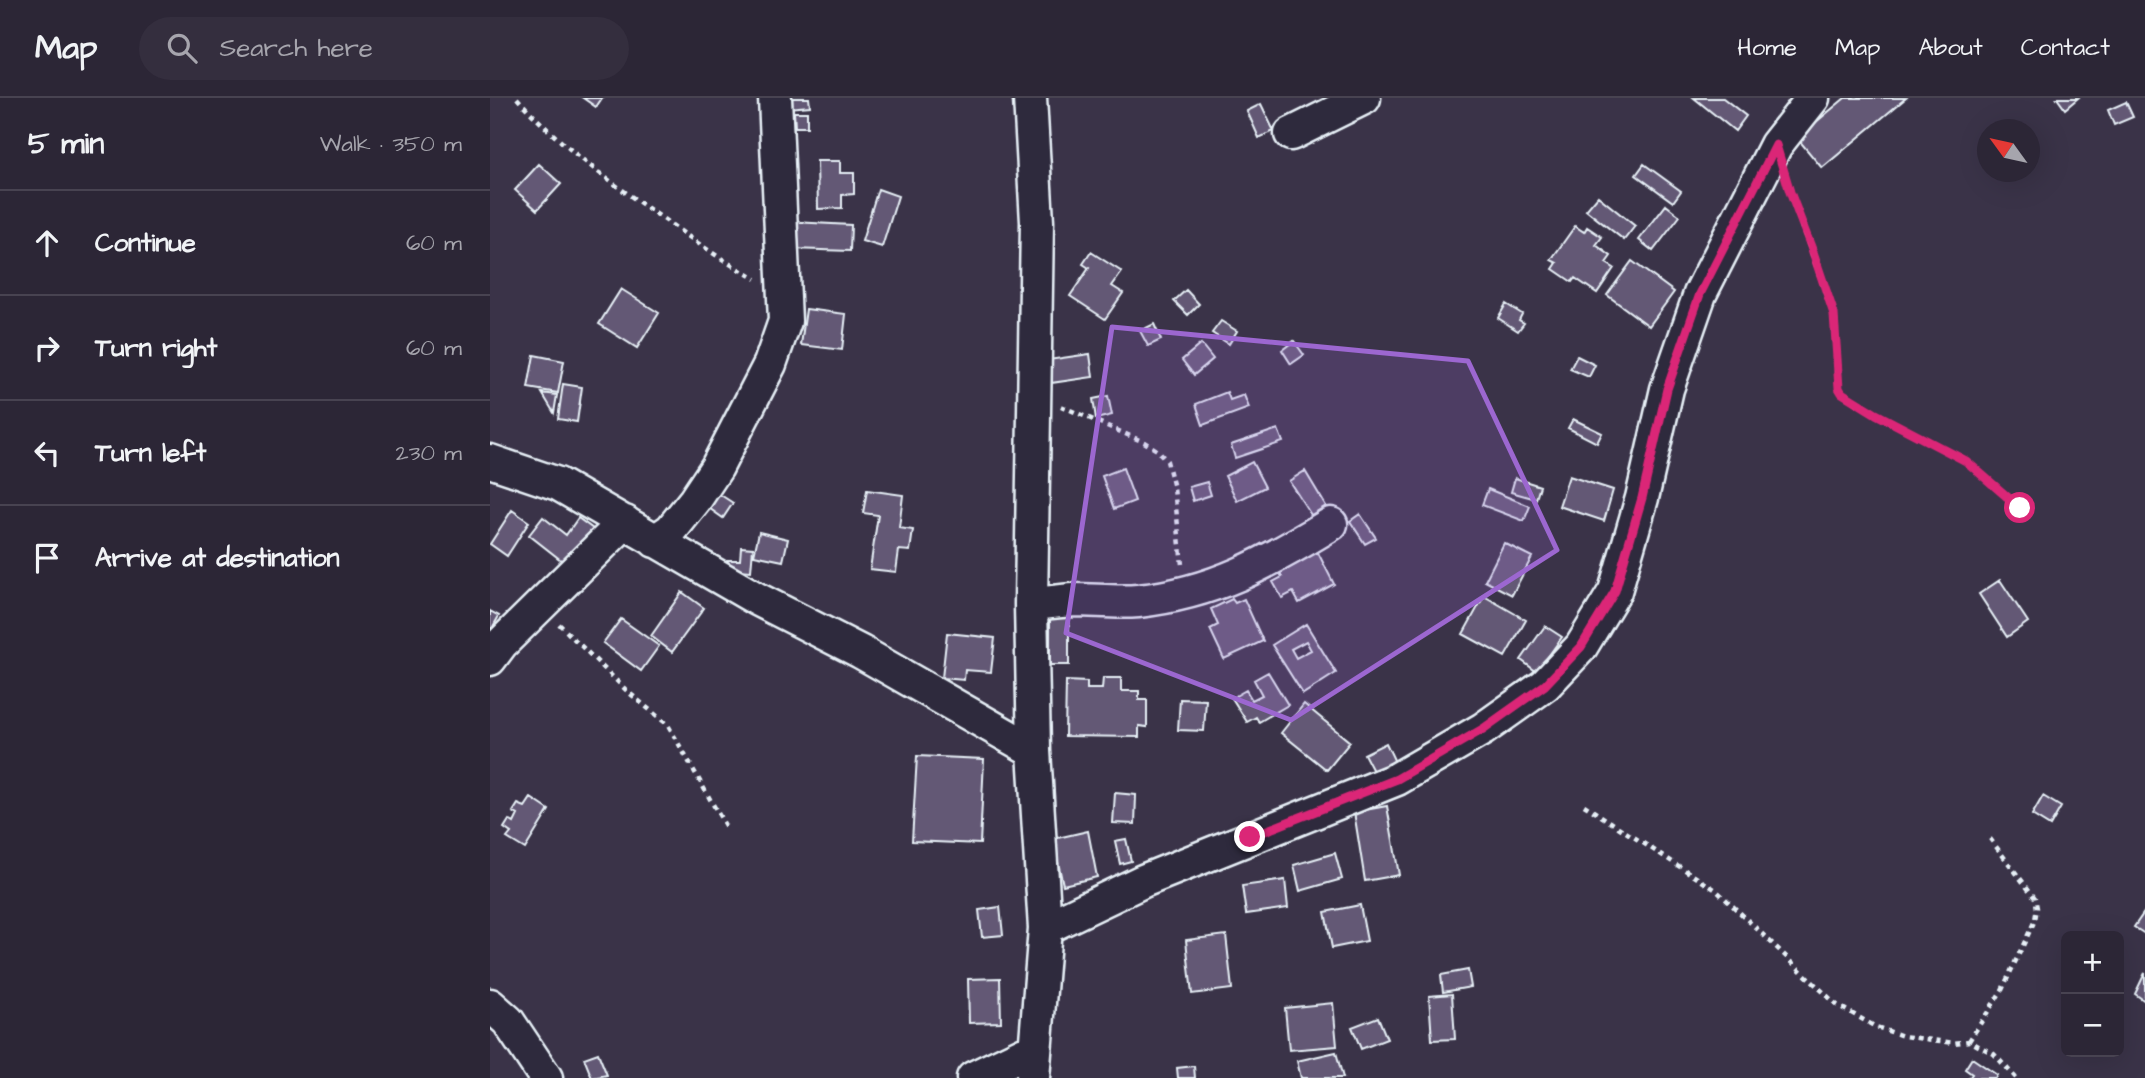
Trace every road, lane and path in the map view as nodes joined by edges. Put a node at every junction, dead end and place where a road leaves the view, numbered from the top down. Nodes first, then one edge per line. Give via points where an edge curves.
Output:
1 (517, 98) edge
2 (775, 98) edge
3 (1030, 98) edge
4 (1364, 98) edge
5 (1813, 98) edge
6 (1291, 134) dead end
7 (1776, 145) junction
8 (785, 294) junction
9 (1034, 391) junction
10 (490, 461) edge
11 (2020, 508) dead end
12 (625, 522) junction
13 (1331, 524) dead end
14 (655, 541) junction
15 (1185, 594) junction
16 (1031, 604) junction
17 (542, 606) junction
18 (490, 659) edge
19 (1034, 751) junction
20 (1584, 805) dead end
21 (727, 829) dead end
22 (1988, 836) dead end
23 (1045, 928) junction
24 (490, 1005) edge
25 (1969, 1041) junction
26 (1034, 1063) edge
27 (546, 1078) edge
28 (973, 1078) edge
29 (2016, 1078) edge

1 - 8 path via 560,142 617,187 727,264
2 - 8 street
3 - 9 street via 1037,222
4 - 6 street
5 - 7 street
7 - 11 path via 1834,314 1842,393 1966,461
7 - 23 street via 1700,294 1667,389 1615,591 1581,647 1545,685 1483,729 1397,779 1143,881
8 - 14 street via 785,321 741,424 695,500 671,530
9 - 15 path via 1073,413 1144,442 1167,461
9 - 16 street
10 - 12 street via 558,484
12 - 14 street
12 - 17 street
13 - 15 street via 1233,578
14 - 19 street
15 - 16 street via 1136,601
16 - 19 street
17 - 18 street
17 - 21 path via 668,725
19 - 23 street
20 - 25 path via 1716,890 1837,1004 1876,1027 1903,1036
22 - 25 path via 2035,898 2037,908 2003,990
23 - 26 street
24 - 27 street via 508,1021
25 - 29 path via 1994,1054
26 - 28 street

